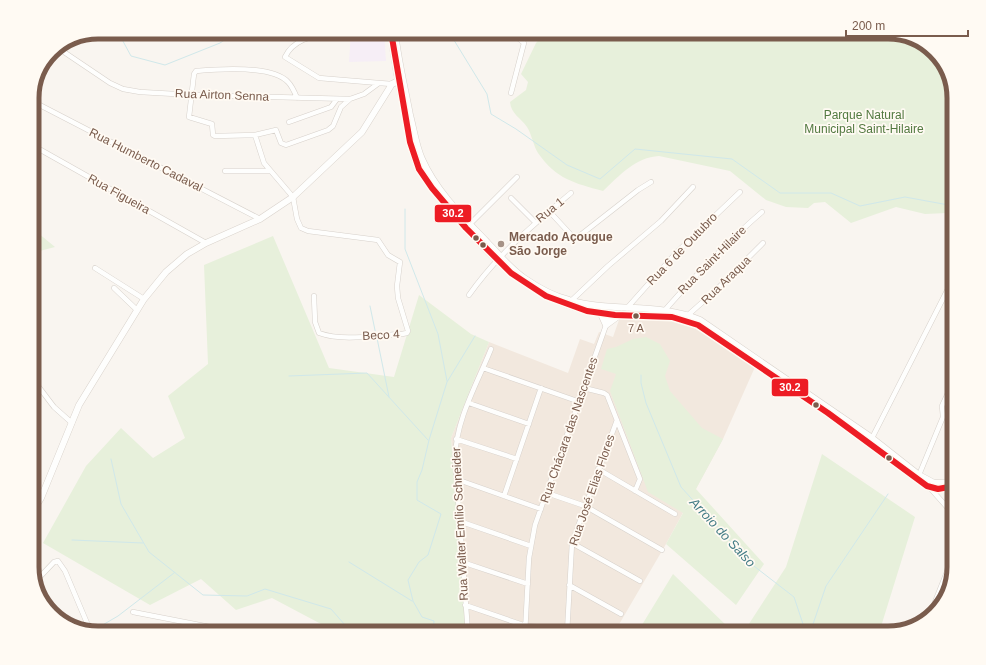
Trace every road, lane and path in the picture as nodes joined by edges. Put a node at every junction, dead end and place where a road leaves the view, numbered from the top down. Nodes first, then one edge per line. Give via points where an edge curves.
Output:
1 (307, 39) edge
2 (392, 39) edge
3 (395, 39) edge
4 (519, 39) edge
5 (62, 51) edge
6 (398, 81) junction
7 (379, 83) junction
8 (511, 94) dead end
9 (193, 95) junction
10 (297, 98) junction
11 (337, 99) junction
12 (350, 99) junction
13 (39, 105) edge
14 (289, 122) dead end
15 (255, 135) junction
16 (39, 149) edge
17 (225, 171) dead end
18 (270, 172) junction
19 (517, 177) dead end
20 (651, 182) dead end
21 (693, 187) dead end
22 (740, 192) dead end
23 (571, 193) dead end
24 (293, 197) junction
25 (511, 198) dead end
26 (549, 211) junction
27 (762, 212) dead end
28 (260, 219) junction
29 (535, 222) junction
30 (470, 224) junction
31 (206, 243) junction
32 (763, 243) dead end
33 (498, 258) junction
34 (95, 268) dead end
35 (114, 288) dead end
36 (947, 291) edge
37 (469, 295) dead end
38 (314, 296) dead end
39 (144, 299) junction
40 (571, 301) junction
41 (627, 309) junction
42 (651, 309) junction
43 (137, 310) junction
44 (664, 310) junction
45 (602, 314) junction
46 (610, 314) junction
47 (621, 314) junction
48 (688, 315) junction
49 (606, 325) junction
50 (714, 332) junction
51 (491, 349) dead end
52 (483, 368) junction
53 (39, 387) edge
54 (541, 388) junction
55 (584, 388) junction
56 (947, 395) edge
57 (580, 402) junction
58 (469, 403) junction
59 (616, 420) junction
60 (72, 423) junction
61 (529, 424) junction
62 (872, 438) junction
63 (456, 439) junction
64 (517, 459) junction
65 (598, 469) junction
66 (919, 475) junction
67 (456, 479) junction
68 (947, 482) edge
69 (947, 487) edge
70 (930, 488) junction
71 (635, 491) junction
72 (547, 493) junction
73 (504, 496) junction
74 (39, 502) edge
75 (585, 506) junction
76 (947, 507) edge
77 (541, 509) junction
78 (675, 514) dead end
79 (459, 521) junction
80 (572, 542) junction
81 (530, 546) junction
82 (662, 550) dead end
83 (462, 562) junction
84 (946, 574) edge
85 (40, 577) edge
86 (640, 581) dead end
87 (528, 584) junction
88 (569, 585) junction
89 (934, 603) edge
90 (465, 605) junction
91 (56, 609) edge
92 (60, 612) dead end
93 (133, 612) dead end
94 (621, 614) dead end
95 (88, 625) edge
96 (197, 626) edge
97 (467, 626) edge
98 (526, 626) joint
99 (567, 626) edge

1 - 7 street via 293,44 285,57 319,78
2 - 6 main road
3 - 6 main road
4 - 8 street via 524,43
5 - 9 street, Rua Airton Senna via 123,89
6 - 7 street
6 - 24 main road via 362,132
6 - 30 main road via 421,158 440,190
6 - 33 main road via 415,161 422,175 468,232
7 - 12 street, Rua Airton Senna via 364,94
9 - 10 street, Rua Airton Senna
9 - 10 street via 194,72 225,69 258,70 276,75 288,81
9 - 15 street via 189,117 212,124 214,136
10 - 11 street, Rua Airton Senna
11 - 12 street, Rua Airton Senna
11 - 14 street via 331,107
12 - 15 street via 341,107 333,126 328,130 286,145 281,143 276,130
13 - 28 street, Rua Humberto Cadaval
15 - 18 street via 260,153
16 - 31 street, Rua Figueira
17 - 18 street
18 - 24 street
19 - 30 street
20 - 26 street via 578,237 573,237
21 - 40 street via 661,221
22 - 41 street, Rua 6 de Outubro via 660,270
23 - 26 street, Rua 1
24 - 28 main road
24 - 38 street, Beco 4 via 301,228 378,240 388,255 400,262 398,298 408,331 402,334 344,337 325,335 319,332 315,322
25 - 29 street
26 - 29 street, Rua 1
27 - 44 street, Rua Saint-Hilaire via 741,230
28 - 31 main road
29 - 33 street, Rua 1
30 - 33 main road
31 - 39 main road via 187,254 166,272
32 - 48 street, Rua Araqua
33 - 37 street, Rua 1
33 - 40 main road via 546,291
33 - 45 main road via 520,281 547,296 567,305
34 - 39 street
35 - 43 street
36 - 62 street
39 - 43 main road
40 - 41 main road
40 - 46 main road
41 - 42 main road
42 - 44 main road
42 - 46 main road
43 - 60 main road via 79,404
44 - 48 main road
45 - 46 main road
45 - 49 main road
46 - 47 main road
46 - 49 street, Rua Chácara das Nascentes
47 - 49 main road
47 - 50 main road via 682,319
48 - 50 main road
49 - 55 street, Rua Chácara das Nascentes
50 - 62 main road
50 - 70 main road
51 - 52 street, Rua Walter Emílio Schneider
52 - 54 street
52 - 58 street, Rua Walter Emílio Schneider
53 - 60 street via 54,407
54 - 57 street
54 - 61 street
55 - 57 street, Rua Chácara das Nascentes
55 - 59 street via 606,394
56 - 66 street via 942,406 943,418
57 - 72 street, Rua Chácara das Nascentes
58 - 61 street
58 - 63 street, Rua Walter Emílio Schneider
59 - 65 street, Rua José Elias Flores
59 - 71 street via 640,479
60 - 74 main road
61 - 64 street
62 - 66 main road
63 - 64 street
63 - 67 street, Rua Walter Emílio Schneider
64 - 73 street
65 - 71 street
65 - 75 street, Rua José Elias Flores
66 - 68 main road via 934,483
67 - 73 street
67 - 79 street, Rua Walter Emílio Schneider
69 - 70 main road
70 - 76 street
71 - 78 street
72 - 75 street
72 - 77 street, Rua Chácara das Nascentes
73 - 77 street
75 - 80 street, Rua José Elias Flores
75 - 82 street
77 - 81 street, Rua Chácara das Nascentes
79 - 81 street
79 - 83 street, Rua Walter Emílio Schneider
80 - 86 street
80 - 88 street, Rua José Elias Flores
81 - 87 street, Rua Chácara das Nascentes
83 - 87 street
83 - 90 street, Rua Walter Emílio Schneider
84 - 89 street
85 - 95 street via 58,561 65,571
87 - 98 street, Rua Chácara das Nascentes
88 - 94 street
88 - 99 street, Rua José Elias Flores
90 - 97 street, Rua Walter Emílio Schneider
90 - 98 street
91 - 92 street
93 - 96 street

